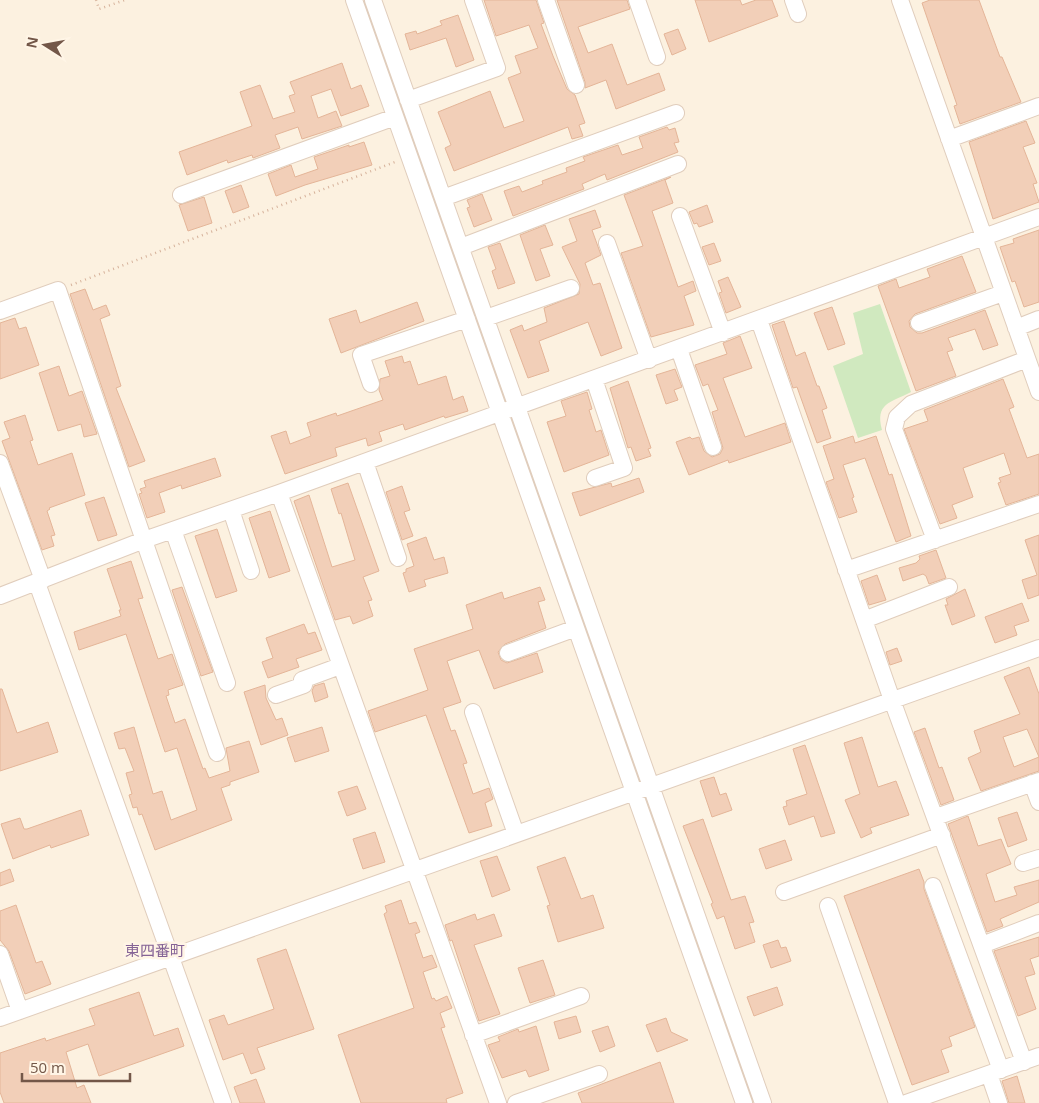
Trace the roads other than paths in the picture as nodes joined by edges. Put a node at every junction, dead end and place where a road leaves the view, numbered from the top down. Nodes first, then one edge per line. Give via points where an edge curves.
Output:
1 (354, 0) edge
2 (373, 0) edge
3 (473, 0) edge
4 (546, 0) edge
5 (637, 0) edge
6 (900, 0) edge
7 (657, 57) dead end
8 (576, 85) dead end
9 (408, 100) junction
10 (1039, 106) edge
11 (676, 113) dead end
12 (395, 117) junction
13 (949, 139) junction
14 (678, 164) dead end
15 (181, 195) dead end
16 (443, 198) junction
17 (680, 216) dead end
18 (1039, 217) edge
19 (984, 237) junction
20 (607, 243) dead end
21 (461, 247) junction
22 (571, 288) dead end
23 (1003, 293) junction
24 (0, 311) edge
25 (486, 318) junction
26 (467, 319) junction
27 (1039, 319) edge
28 (759, 320) junction
29 (919, 322) dead end
30 (1016, 328) junction
31 (723, 333) junction
32 (679, 349) junction
33 (1027, 359) junction
34 (649, 360) junction
35 (594, 380) junction
36 (371, 384) dead end
37 (1039, 392) edge
38 (517, 407) junction
39 (500, 413) junction
40 (713, 447) dead end
41 (0, 462) edge
42 (365, 462) junction
43 (595, 478) dead end
44 (279, 494) junction
45 (1039, 504) edge
46 (231, 510) junction
47 (173, 530) junction
48 (144, 540) junction
49 (935, 540) junction
50 (398, 558) dead end
51 (846, 570) junction
52 (251, 571) dead end
53 (40, 582) junction
54 (949, 587) dead end
55 (0, 596) edge
56 (864, 620) junction
57 (576, 628) junction
58 (1039, 648) edge
59 (508, 653) dead end
60 (340, 666) junction
61 (227, 683) dead end
62 (276, 695) dead end
63 (892, 700) junction
64 (473, 712) dead end
65 (217, 753) dead end
66 (1036, 782) edge
67 (652, 786) junction
68 (635, 792) junction
69 (1039, 802) edge
70 (936, 817) junction
71 (516, 834) junction
72 (942, 835) junction
73 (1039, 858) edge
74 (1023, 864) dead end
75 (413, 870) junction
76 (933, 886) dead end
77 (784, 892) dead end
78 (828, 906) dead end
79 (1039, 923) edge
80 (982, 945) junction
81 (0, 954) edge
82 (171, 957) junction
83 (581, 996) dead end
84 (20, 1011) junction
85 (0, 1018) edge
86 (473, 1035) junction
87 (1031, 1059) edge
88 (995, 1072) junction
89 (599, 1074) dead end
90 (223, 1103) edge
91 (498, 1103) edge
92 (516, 1103) edge
93 (744, 1103) edge
94 (763, 1103) edge
95 (897, 1103) edge
96 (906, 1103) edge
97 (999, 1103) edge

1 - 12 street
2 - 9 street
3 - 9 street via 497,68
4 - 8 street
5 - 7 street
6 - 13 street
9 - 16 street
10 - 13 street
11 - 16 street
12 - 15 street
12 - 26 street
13 - 19 street
14 - 21 street
16 - 21 street
17 - 31 street
18 - 19 street
19 - 23 street
19 - 28 street
20 - 34 street
21 - 25 street
22 - 25 street
23 - 29 street
23 - 30 street
24 - 48 street via 58,290
25 - 38 street
26 - 36 street via 361,354
26 - 39 street
27 - 30 street
28 - 31 street
28 - 51 street
30 - 33 street
31 - 32 street
32 - 34 street
32 - 40 street
33 - 37 street
33 - 49 street via 911,404 897,417 894,429
34 - 35 street
35 - 38 street
35 - 43 street via 624,468
38 - 39 street
38 - 67 street
39 - 42 street
39 - 57 street
41 - 53 street
42 - 44 street
42 - 50 street
44 - 46 street
44 - 60 street
45 - 49 street
46 - 47 street
46 - 52 street
47 - 48 street
47 - 61 street
48 - 53 street
48 - 65 street
49 - 51 street
51 - 56 street
53 - 55 street
53 - 82 street
54 - 56 street
56 - 63 street
57 - 59 street
57 - 68 street
58 - 63 street
60 - 62 street via 302,680 304,685
60 - 75 street
63 - 67 street
63 - 70 street
64 - 71 street
66 - 69 street
66 - 70 street
67 - 68 street
67 - 94 street
68 - 71 street
68 - 93 street
70 - 72 street
71 - 75 street
72 - 77 street
72 - 80 street
73 - 74 street
75 - 82 street
75 - 86 street
76 - 88 street
78 - 95 street
79 - 80 street
80 - 87 street
81 - 84 street
82 - 84 street
82 - 90 street
83 - 86 street
84 - 85 street
86 - 91 street
87 - 88 street
88 - 96 street
88 - 97 street
89 - 92 street

